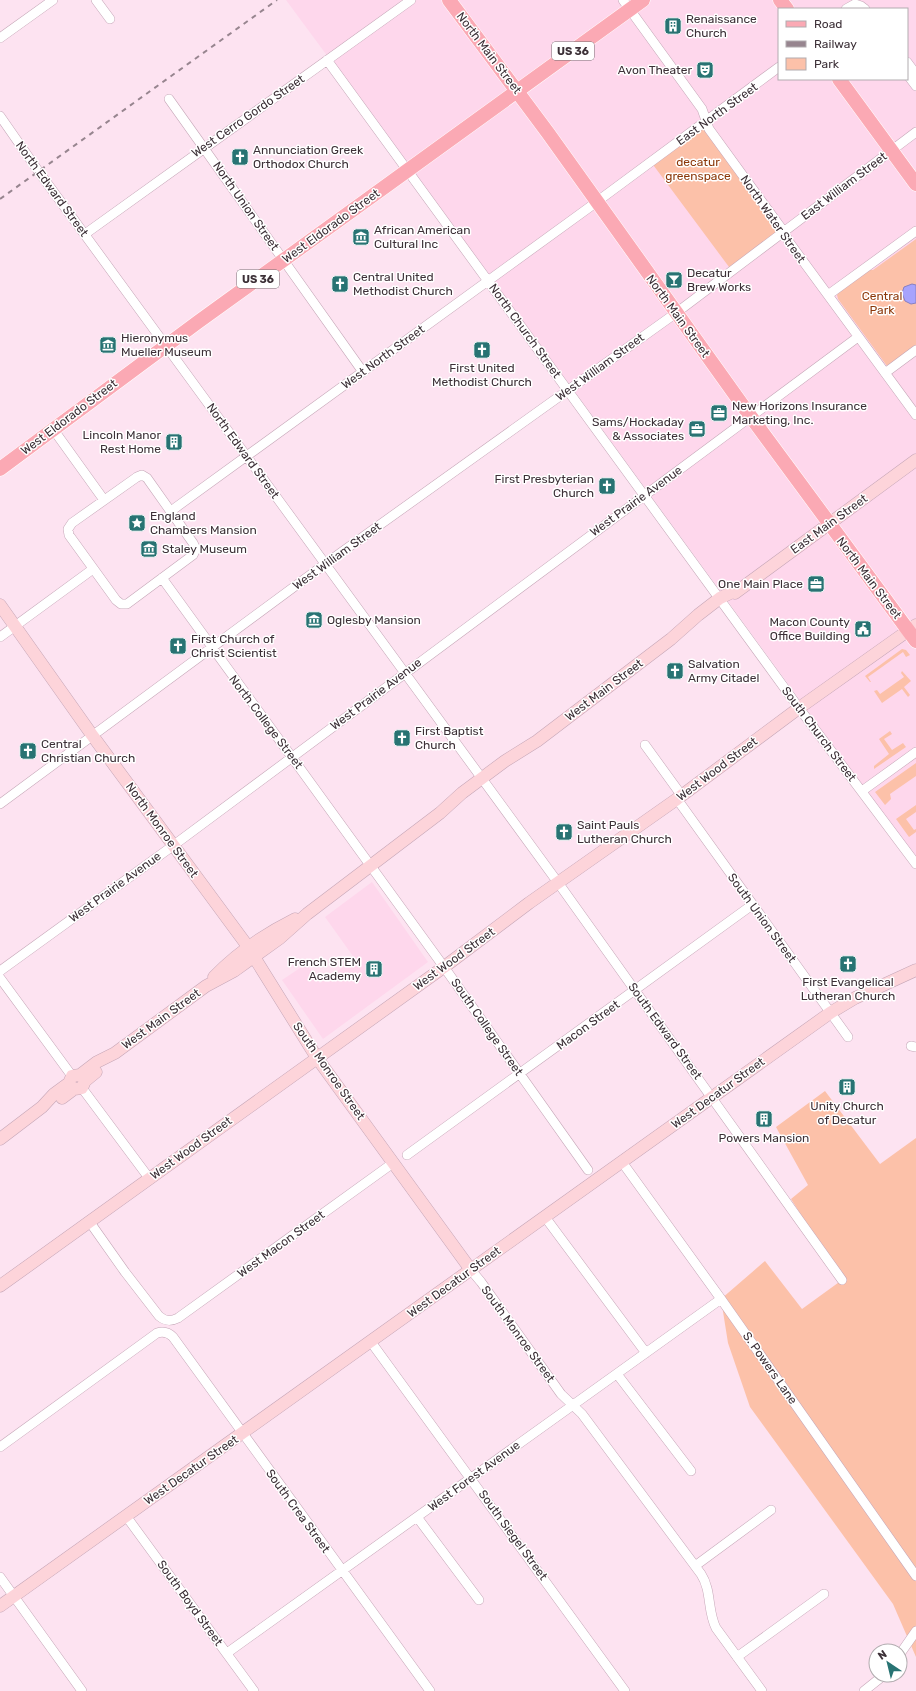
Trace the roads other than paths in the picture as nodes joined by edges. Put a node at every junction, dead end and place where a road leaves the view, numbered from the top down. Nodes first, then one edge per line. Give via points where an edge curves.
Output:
1 (53, 0) edge
2 (96, 0) edge
3 (411, 0) edge
4 (449, 0) edge
5 (643, 0) edge
6 (626, 5) edge
7 (867, 6) edge
8 (848, 8) edge
9 (110, 19) dead end
10 (0, 38) edge
11 (327, 60) junction
12 (908, 63) edge
13 (778, 68) edge
14 (916, 74) edge
15 (908, 75) edge
16 (840, 80) edge
17 (916, 86) edge
18 (517, 92) junction
19 (169, 99) dead end
20 (0, 116) edge
21 (707, 121) junction
22 (916, 132) edge
23 (204, 147) junction
24 (891, 150) junction
25 (409, 170) junction
26 (916, 184) edge
27 (596, 202) junction
28 (916, 231) edge
29 (784, 232) junction
30 (85, 234) junction
31 (284, 260) junction
32 (489, 281) junction
33 (828, 295) junction
34 (676, 313) junction
35 (858, 337) junction
36 (166, 345) junction
37 (916, 350) edge
38 (363, 372) junction
39 (885, 373) junction
40 (568, 390) junction
41 (916, 415) edge
42 (751, 417) junction
43 (53, 429) junction
44 (247, 457) junction
45 (916, 460) edge
46 (0, 469) edge
47 (644, 495) junction
48 (104, 500) junction
49 (171, 512) junction
50 (829, 524) junction
51 (325, 564) junction
52 (93, 569) junction
53 (162, 578) junction
54 (741, 588) joint
55 (722, 601) junction
56 (0, 605) edge
57 (15, 626) junction
58 (913, 632) edge
59 (0, 637) edge
60 (211, 647) junction
61 (405, 672) junction
62 (799, 708) junction
63 (92, 735) junction
64 (645, 745) dead end
65 (916, 752) edge
66 (293, 757) junction
67 (484, 781) junction
68 (862, 791) junction
69 (679, 797) junction
70 (0, 804) edge
71 (174, 845) junction
72 (916, 864) edge
73 (371, 866) junction
74 (559, 884) junction
75 (752, 905) junction
76 (251, 952) junction
77 (444, 967) junction
78 (916, 970) edge
79 (0, 971) edge
80 (1, 981) edge
81 (636, 991) junction
82 (830, 1013) junction
83 (848, 1037) dead end
84 (317, 1058) junction
85 (520, 1074) junction
86 (77, 1082) junction
87 (713, 1097) junction
88 (0, 1139) edge
89 (407, 1156) dead end
90 (622, 1162) junction
91 (393, 1163) junction
92 (588, 1170) dead end
93 (149, 1178) junction
94 (545, 1217) junction
95 (89, 1221) junction
96 (471, 1270) junction
97 (842, 1280) dead end
98 (0, 1286) edge
99 (721, 1299) junction
100 (371, 1342) junction
101 (646, 1353) junction
102 (617, 1374) junction
103 (573, 1406) junction
104 (242, 1434) junction
105 (0, 1447) edge
106 (691, 1471) dead end
107 (471, 1478) junction
108 (771, 1510) dead end
109 (126, 1516) junction
110 (417, 1517) junction
111 (695, 1566) junction
112 (342, 1571) junction
113 (916, 1576) edge
114 (0, 1577) edge
115 (824, 1594) dead end
116 (14, 1596) junction
117 (479, 1600) dead end
118 (0, 1606) edge
119 (916, 1631) edge
120 (908, 1643) edge
121 (227, 1653) junction
122 (737, 1657) junction
123 (874, 1683) edge
124 (619, 1687) edge
125 (82, 1691) edge
126 (254, 1691) edge
127 (430, 1691) edge
128 (625, 1691) edge
129 (762, 1691) edge
130 (864, 1691) edge

1 - 10 street
2 - 9 street
3 - 11 street, West Cerro Gordo Street
4 - 18 main road, North Main Street
5 - 6 main road, West Eldorado Street / US 36
6 - 18 main road, West Eldorado Street / US 36
6 - 21 street, North Water Street via 702,109
7 - 8 street via 855,4
11 - 23 street, West Cerro Gordo Street
11 - 25 street, North Church Street
12 - 14 street
13 - 21 street, East North Street
15 - 17 street
16 - 24 main road
18 - 25 main road, West Eldorado Street / US 36
18 - 27 main road, North Main Street
19 - 23 street, North Union Street
20 - 30 street, North Edward Street
21 - 27 street, East North Street
21 - 29 street, North Water Street
22 - 24 street, East William Street
23 - 30 street, West Cerro Gordo Street
23 - 31 street, North Union Street
24 - 26 main road
24 - 29 street, East William Street
25 - 31 main road, West Eldorado Street / US 36
25 - 32 street, North Church Street
27 - 32 street, West North Street
27 - 34 main road, North Main Street
28 - 33 street
29 - 33 street, North Water Street via 788,242
29 - 34 street, East William Street
30 - 36 street, North Edward Street
31 - 36 main road, West Eldorado Street / US 36
31 - 38 street, North Union Street
32 - 38 street, West North Street
32 - 40 street, North Church Street
33 - 35 street, North Water Street
34 - 40 street, West William Street
34 - 42 main road, North Main Street
35 - 39 street, North Water Street
35 - 42 street, West Prairie Avenue
36 - 43 main road, West Eldorado Street / US 36
36 - 44 street, North Edward Street
37 - 39 street
38 - 44 street, West North Street
39 - 41 street, North Water Street
40 - 47 street, North Church Street
40 - 51 street, West William Street
42 - 47 street, West Prairie Avenue
42 - 50 main road, North Main Street
43 - 46 main road, West Eldorado Street / US 36
43 - 48 street
44 - 49 street, West North Street
44 - 51 street, North Edward Street
45 - 50 street, East Main Street
47 - 55 street, North Church Street
47 - 61 street, West Prairie Avenue
48 - 49 street via 142,475 147,478
48 - 52 street via 68,529
49 - 53 street via 196,549 193,555
50 - 54 street, East Main Street
50 - 58 main road, North Main Street
51 - 60 street, West William Street
51 - 61 street, North Edward Street
52 - 53 street via 121,604 127,604
52 - 57 street
53 - 60 street, North College Street
54 - 55 street, West Main Street
55 - 62 street, South Church Street
55 - 67 street, West Main Street via 702,620 671,639
56 - 57 street, North Monroe Street
57 - 59 street
57 - 63 street, North Monroe Street
58 - 62 street, West Wood Street
60 - 63 street, West William Street
60 - 66 street, North College Street
61 - 66 street, West Prairie Avenue
61 - 67 street, North Edward Street
62 - 68 street, South Church Street
62 - 69 street, West Wood Street
63 - 70 street, West William Street
63 - 71 street, North Monroe Street
64 - 69 street, South Union Street
65 - 68 street
66 - 71 street, West Prairie Avenue
66 - 73 street, North College Street
67 - 73 street, West Main Street via 462,793
67 - 74 street, South Edward Street
68 - 72 street, South Church Street
69 - 74 street, West Wood Street
69 - 75 street, South Union Street
71 - 76 street, North Monroe Street
71 - 79 street, West Prairie Avenue
73 - 76 street, West Main Street via 307,914 275,929
73 - 77 street, South College Street
74 - 77 street, West Wood Street via 529,903
74 - 81 street, South Edward Street
75 - 81 street, Macon Street
75 - 82 street, South Union Street
76 - 84 street, South Monroe Street
76 - 86 street, West Main Street via 228,962 206,986 115,1053 97,1062
77 - 84 street, West Wood Street
77 - 85 street, South College Street
78 - 82 street, West Decatur Street via 855,998
80 - 86 street
81 - 85 street, Macon Street
81 - 87 street, South Edward Street
82 - 83 street, South Union Street
82 - 87 street, West Decatur Street
84 - 91 street, South Monroe Street
84 - 93 street, West Wood Street
85 - 89 street
85 - 92 street, South College Street
86 - 88 street, West Main Street via 54,1094 42,1108
86 - 93 street
87 - 90 street, West Decatur Street
87 - 97 street, South Edward Street
90 - 94 street, West Decatur Street
90 - 99 street, S. Powers Lane
91 - 95 street, West Macon Street via 178,1318 167,1321 159,1316
91 - 96 street, South Monroe Street
93 - 95 street, West Wood Street
94 - 96 street, West Decatur Street
94 - 101 street
95 - 98 street, West Wood Street
96 - 100 street, West Decatur Street
96 - 103 street, South Monroe Street via 561,1394
99 - 101 street, West Forest Avenue
99 - 113 street, S. Powers Lane
100 - 104 street, West Decatur Street
100 - 107 street, South Siegel Street
101 - 102 street, West Forest Avenue
102 - 103 street, West Forest Avenue
102 - 106 street
103 - 107 street, West Forest Avenue
103 - 111 street, South Monroe Street via 582,1414
104 - 105 street, South Crea Street via 173,1337 165,1332 157,1334
104 - 109 street, West Decatur Street
104 - 112 street, South Crea Street
107 - 110 street, West Forest Avenue
107 - 124 street, South Siegel Street
108 - 111 street
109 - 116 street, West Decatur Street
109 - 121 street, South Boyd Street
110 - 112 street, West Forest Avenue
110 - 117 street
111 - 122 street, South Monroe Street via 706,1583 716,1628
112 - 121 street, West Forest Avenue
112 - 127 street, South Crea Street
114 - 116 street
115 - 122 street
116 - 118 street, West Decatur Street
116 - 125 street
119 - 120 street
121 - 126 street, South Boyd Street
122 - 129 street, South Monroe Street
123 - 130 street
124 - 128 street, South Siegel Street

